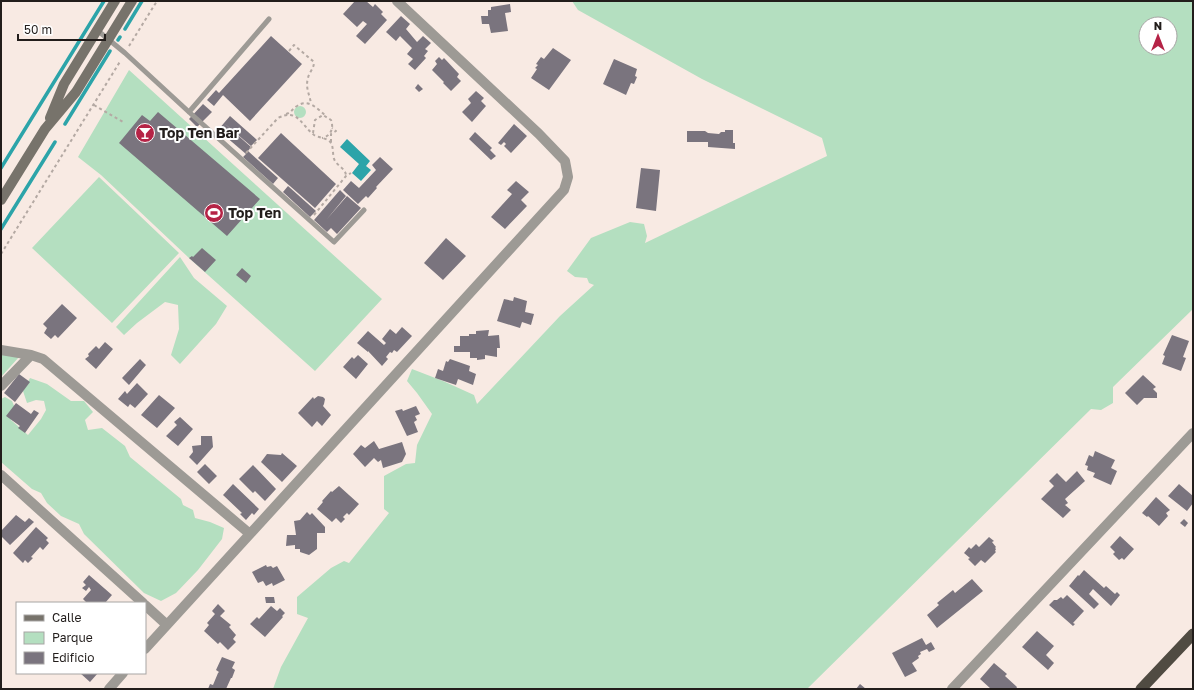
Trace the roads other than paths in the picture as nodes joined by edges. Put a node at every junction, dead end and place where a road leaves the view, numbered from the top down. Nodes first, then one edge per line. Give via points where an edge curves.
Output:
1 (115, 1) edge
2 (132, 1) edge
3 (397, 1) edge
4 (269, 19) dead end
5 (97, 30) junction
6 (109, 39) junction
7 (189, 112) junction
8 (45, 129) junction
9 (1, 200) edge
10 (364, 210) dead end
11 (1, 350) edge
12 (31, 355) junction
13 (1, 386) edge
14 (1193, 433) edge
15 (1, 475) edge
16 (250, 534) junction
17 (142, 602) edge
18 (146, 606) edge
19 (167, 625) junction
20 (1193, 634) edge
21 (146, 648) edge
22 (122, 674) edge
23 (109, 689) edge
24 (952, 689) edge
25 (1141, 689) edge

1 - 5 main road
2 - 6 main road
3 - 16 street via 539,134 565,161 568,177 564,190
4 - 7 lane
5 - 6 lane
5 - 8 main road via 64,84
6 - 7 lane
6 - 8 main road via 76,92
7 - 10 lane via 334,242
8 - 9 main road
11 - 12 street
12 - 13 street
12 - 16 street via 43,359
14 - 24 street
15 - 17 street
16 - 19 street
18 - 19 street
19 - 21 street
20 - 25 highway
22 - 23 street

